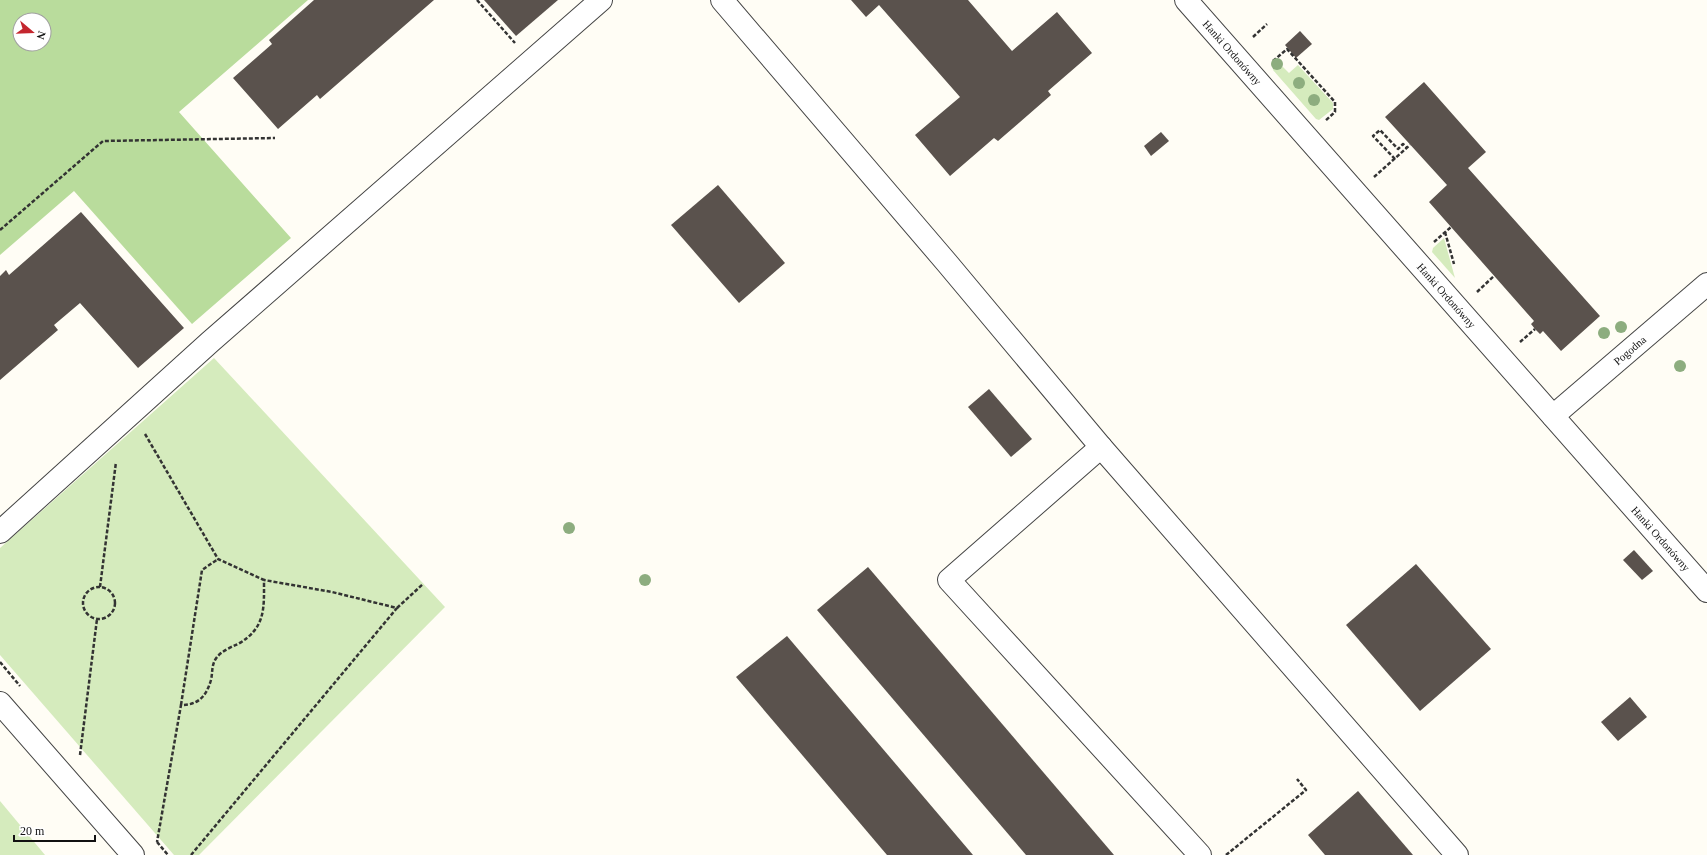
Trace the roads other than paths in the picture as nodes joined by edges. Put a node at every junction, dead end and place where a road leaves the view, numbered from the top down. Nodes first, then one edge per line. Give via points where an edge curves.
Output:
1 (601, 0) edge
2 (722, 0) edge
3 (1186, 0) edge
4 (1707, 284) edge
5 (1553, 416) junction
6 (1101, 447) junction
7 (0, 532) edge
8 (1707, 591) edge
9 (0, 703) edge
10 (133, 855) edge
11 (1200, 855) edge
12 (1457, 855) edge

1 - 7 street via 210,342
2 - 6 street
3 - 5 street, Hanki Ordonówny
4 - 5 street, Pogodna
5 - 8 street, Hanki Ordonówny
6 - 11 street via 950,580
6 - 12 street
9 - 10 street

